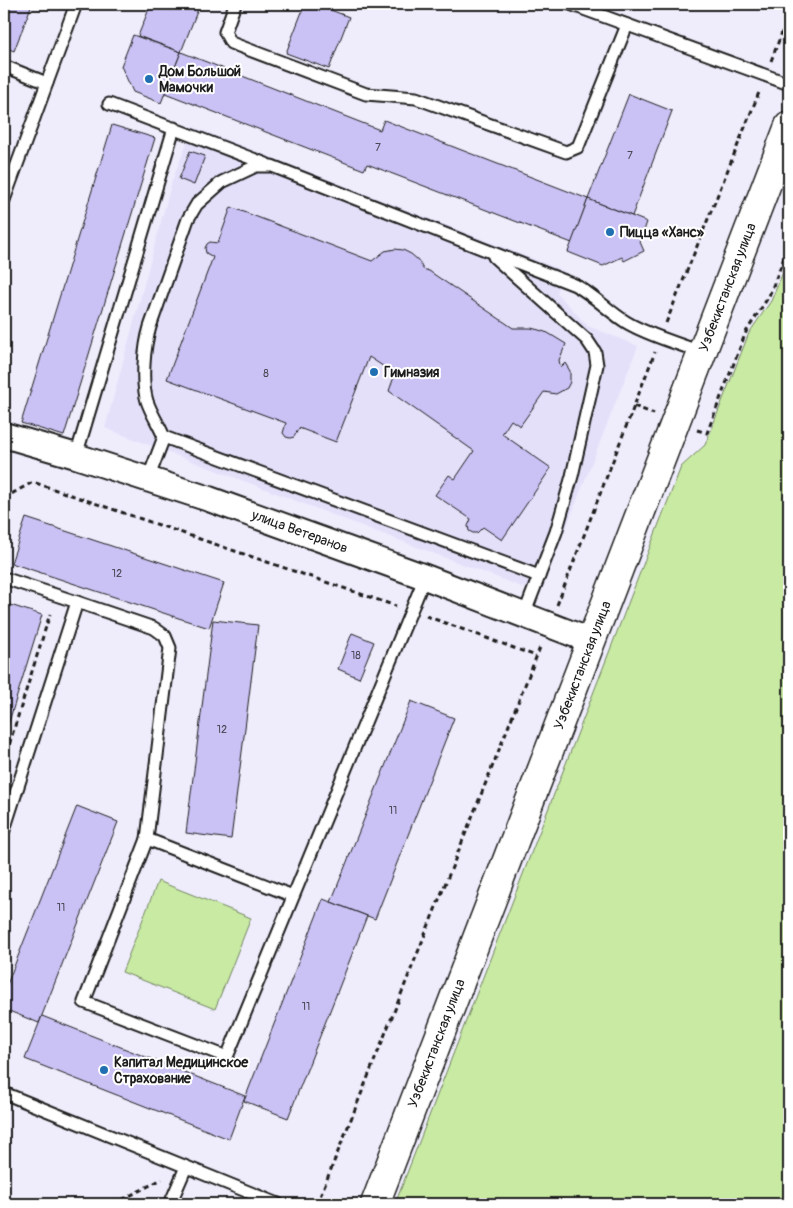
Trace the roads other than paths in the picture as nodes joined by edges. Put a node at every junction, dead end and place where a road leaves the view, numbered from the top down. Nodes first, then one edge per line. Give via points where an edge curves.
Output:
1 (76, 4) edge
2 (235, 4) edge
3 (570, 4) edge
4 (627, 25) junction
5 (4, 66) edge
6 (47, 83) junction
7 (789, 84) edge
8 (109, 104) dead end
9 (789, 126) edge
10 (174, 128) junction
11 (272, 166) junction
12 (4, 200) edge
13 (488, 250) junction
14 (703, 353) junction
15 (4, 435) edge
16 (164, 437) junction
17 (76, 456) junction
18 (148, 479) junction
19 (539, 576) junction
20 (425, 577) junction
21 (4, 578) edge
22 (77, 602) junction
23 (524, 615) junction
24 (591, 641) junction
25 (4, 830) edge
26 (147, 839) junction
27 (293, 896) junction
28 (4, 1093) edge
29 (186, 1167) junction
30 (170, 1204) edge
31 (278, 1204) edge
32 (375, 1204) edge

1 - 6 lane
2 - 4 lane via 225,32 231,43 366,94 416,98 566,152 578,148
3 - 4 lane
4 - 7 lane
5 - 6 lane
6 - 12 lane
8 - 10 lane
9 - 14 main road, Узбекистанская улица
10 - 11 lane
10 - 17 lane
11 - 13 lane
11 - 16 lane via 256,166 222,182 197,204 188,219 145,342 147,401
13 - 14 lane via 575,285 626,322
13 - 19 lane via 588,340 595,352 597,365 572,476
14 - 24 main road, Узбекистанская улица
15 - 17 street, улица Ветеранов
16 - 18 lane
16 - 19 lane
17 - 18 street, улица Ветеранов
18 - 20 street, улица Ветеранов
19 - 23 lane
20 - 23 street, улица Ветеранов
20 - 27 lane
21 - 22 lane
22 - 25 lane
22 - 26 lane via 154,628 165,636 170,648
23 - 24 street, улица Ветеранов
24 - 32 main road, Узбекистанская улица
26 - 27 lane
26 - 27 lane via 84,1002 228,1057
28 - 29 lane
29 - 30 lane
29 - 31 lane

